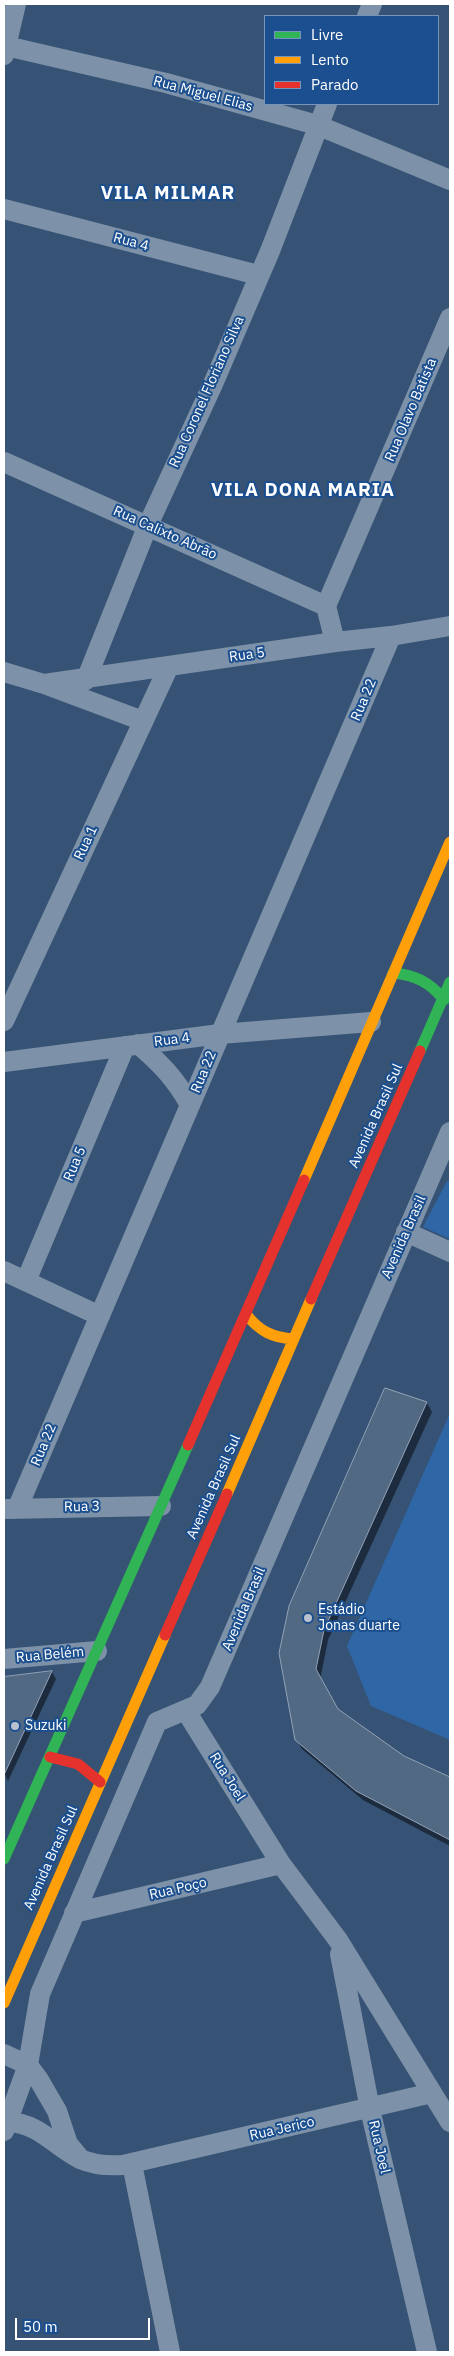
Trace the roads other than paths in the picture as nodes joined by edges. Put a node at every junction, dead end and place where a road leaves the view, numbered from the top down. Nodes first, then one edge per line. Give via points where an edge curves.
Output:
1 (16, 4) edge
2 (5, 51) edge
3 (326, 105) edge
4 (317, 125) junction
5 (450, 180) edge
6 (4, 209) edge
7 (258, 275) junction
8 (450, 318) edge
9 (4, 462) edge
10 (148, 525) junction
11 (326, 606) junction
12 (450, 626) edge
13 (391, 636) junction
14 (335, 642) junction
15 (169, 666) junction
16 (4, 672) edge
17 (86, 680) junction
18 (44, 684) junction
19 (144, 721) junction
20 (450, 842) edge
21 (405, 944) junction
22 (416, 959) dead end
23 (393, 973) junction
24 (450, 982) edge
25 (444, 1000) junction
26 (4, 1021) edge
27 (371, 1022) junction
28 (220, 1034) junction
29 (131, 1045) junction
30 (4, 1062) edge
31 (190, 1105) junction
32 (450, 1132) edge
33 (406, 1232) junction
34 (450, 1252) edge
35 (4, 1271) edge
36 (26, 1282) junction
37 (246, 1314) junction
38 (100, 1316) junction
39 (294, 1339) junction
40 (232, 1345) junction
41 (246, 1345) dead end
42 (272, 1357) dead end
43 (280, 1368) junction
44 (161, 1506) junction
45 (10, 1509) edge
46 (96, 1651) junction
47 (4, 1659) edge
48 (134, 1706) junction
49 (186, 1711) junction
50 (157, 1722) junction
51 (62, 1731) junction
52 (72, 1742) dead end
53 (97, 1754) dead end
54 (112, 1755) junction
55 (50, 1757) junction
56 (100, 1782) junction
57 (4, 1859) edge
58 (281, 1864) junction
59 (74, 1914) junction
60 (338, 1940) junction
61 (4, 2003) edge
62 (4, 2054) edge
63 (28, 2066) junction
64 (432, 2093) junction
65 (370, 2109) junction
66 (450, 2122) edge
67 (6, 2127) edge
68 (81, 2159) junction
69 (132, 2164) junction
70 (170, 2352) edge
71 (427, 2352) edge

1 - 2 street
2 - 4 street, Rua Miguel Elias via 166,83
3 - 4 street, Rua Coronel Floriano Silva
4 - 5 street, Rua Miguel Elias
4 - 7 street, Rua Coronel Floriano Silva
6 - 7 street, Rua 4
7 - 10 street, Rua Coronel Floriano Silva via 213,384
8 - 11 street, Rua Olavo Batista
9 - 10 street, Rua Calixto Abrão
10 - 11 street, Rua Calixto Abrão
10 - 17 street, Rua Coronel Floriano Silva
11 - 14 street
12 - 13 street, Rua 5
13 - 14 street, Rua 5
13 - 28 street, Rua 22
14 - 15 street, Rua 5
15 - 17 street, Rua 5
15 - 19 street, Rua 1
16 - 18 street, Rua 5
17 - 18 street, Rua 5
18 - 19 street, Rua 5
19 - 26 street, Rua 1
20 - 21 main road
21 - 22 main road
21 - 23 main road
23 - 25 main road via 423,978
23 - 27 main road
24 - 25 main road, Avenida Brasil Sul
25 - 39 main road, Avenida Brasil Sul
27 - 28 street, Rua 4
27 - 37 main road
28 - 29 street, Rua 4
28 - 31 street, Rua 22
29 - 30 street, Rua 4
29 - 31 street via 165,1068
29 - 36 street, Rua 5
31 - 38 street, Rua 22
32 - 33 street, Avenida Brasil
33 - 34 street
33 - 49 street, Avenida Brasil via 210,1686 197,1705
35 - 36 street
36 - 38 street
37 - 39 main road via 254,1326 266,1334 279,1339
37 - 40 main road
38 - 45 street, Rua 22
39 - 43 main road, Avenida Brasil Sul
40 - 41 main road
40 - 44 main road
42 - 43 main road
43 - 48 main road, Avenida Brasil Sul
44 - 45 street, Rua 3
44 - 46 main road
46 - 47 street, Rua Belém
46 - 51 main road
48 - 50 street
48 - 54 main road, Avenida Brasil Sul
49 - 50 street, Avenida Brasil
49 - 58 street, Rua Joel
50 - 59 street
51 - 52 main road
51 - 55 main road
53 - 54 main road
54 - 56 main road, Avenida Brasil Sul
55 - 56 main road via 79,1762
55 - 57 main road
56 - 61 main road, Avenida Brasil Sul
58 - 59 street, Rua Poço
58 - 60 street, Rua Joel
59 - 63 street via 40,1994
60 - 64 street, Rua Joel
60 - 65 street, Rua Joel
62 - 63 street
63 - 67 street
63 - 68 street via 56,2111 68,2144
64 - 65 street, Rua Jerico
64 - 66 street, Rua Joel
65 - 69 street, Rua Jerico
65 - 71 street, Rua Joel
67 - 68 street via 18,2122 36,2128
68 - 69 street, Rua Jerico via 111,2166
69 - 70 street

